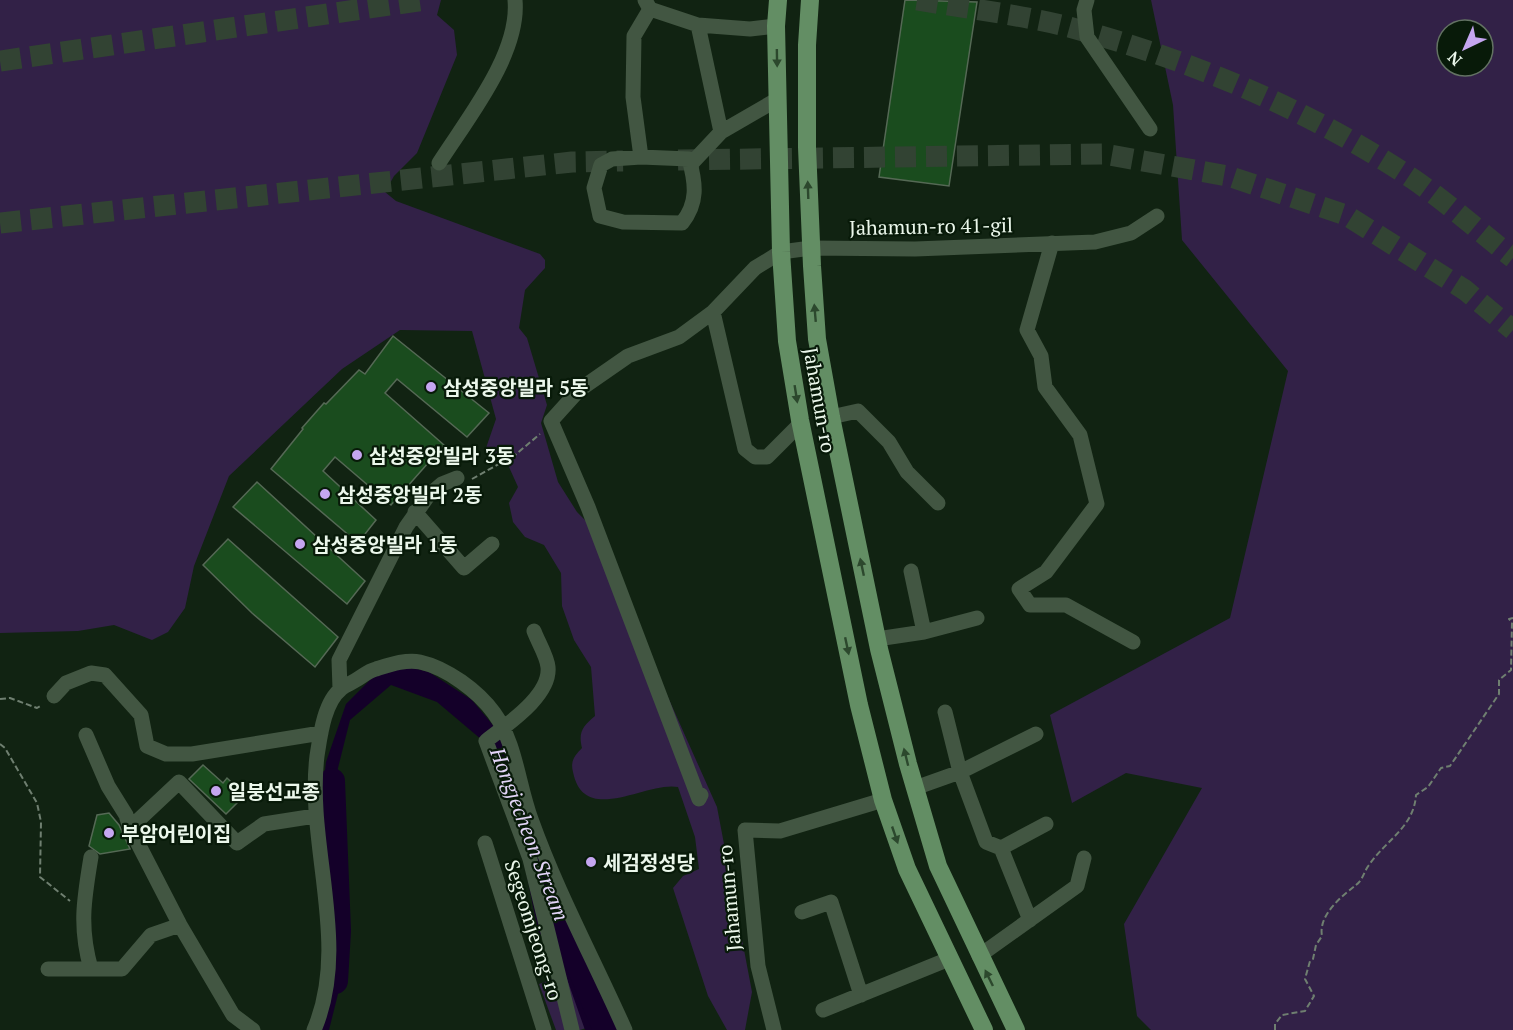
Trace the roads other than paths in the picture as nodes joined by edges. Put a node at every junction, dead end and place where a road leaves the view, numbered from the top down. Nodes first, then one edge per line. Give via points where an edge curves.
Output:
1 (514, 0) edge
2 (778, 0) edge
3 (810, 0) edge
4 (1087, 0) edge
5 (647, 5) edge
6 (698, 25) junction
7 (776, 26) junction
8 (778, 99) junction
9 (1150, 129) dead end
10 (721, 132) junction
11 (641, 157) junction
12 (439, 163) dead end
13 (691, 164) junction
14 (1157, 216) dead end
15 (1052, 243) junction
16 (811, 248) junction
17 (781, 252) junction
18 (713, 312) junction
19 (831, 417) junction
20 (801, 423) junction
21 (463, 479) road end
22 (938, 503) dead end
23 (415, 512) junction
24 (492, 544) dead end
25 (911, 571) dead end
26 (977, 618) dead end
27 (534, 631) dead end
28 (924, 632) junction
29 (877, 639) junction
30 (1133, 642) dead end
31 (340, 689) junction
32 (54, 696) road end
33 (945, 712) dead end
34 (503, 728) junction
35 (321, 733) junction
36 (1036, 734) dead end
37 (86, 735) dead end
38 (960, 772) junction
39 (915, 788) junction
40 (701, 795) dead end
41 (883, 800) junction
42 (315, 816) junction
43 (1046, 824) dead end
44 (130, 828) junction
45 (485, 843) dead end
46 (1002, 848) junction
47 (91, 857) dead end
48 (1084, 858) dead end
49 (802, 912) dead end
50 (1030, 920) junction
51 (180, 925) junction
52 (979, 956) junction
53 (949, 960) junction
54 (48, 969) dead end
55 (91, 969) junction
56 (861, 995) junction
57 (823, 1010) dead end
58 (253, 1030) edge
59 (314, 1030) edge
60 (544, 1030) edge
61 (572, 1030) edge
62 (625, 1030) edge
63 (774, 1030) edge
64 (984, 1030) edge
65 (1016, 1030) edge

1 - 12 street via 516,16 502,59
2 - 7 main road, Jahamun-ro
16 -> 3 main road, Jahamun-ro via 807,147
4 - 9 street via 1087,37
5 - 6 street
5 - 11 street via 634,36 633,97
6 - 7 street via 750,29
6 - 10 street
7 -> 8 main road, Jahamun-ro
8 - 10 street
8 - 17 main road, Jahamun-ro
10 - 13 street
11 - 13 street via 689,159
11 - 13 street via 612,159 601,165 594,188 600,216 623,222 682,223 693,209
14 - 15 street, Jahamun-ro 41-gil via 1131,233 1095,242
15 - 16 street, Jahamun-ro 41-gil via 915,249
15 - 30 street via 1027,330 1041,356 1045,387 1080,435 1097,504 1046,572 1018,589 1030,604 1066,605
16 - 17 street, Jahamun-ro 41-gil
19 -> 16 main road, Jahamun-ro via 818,339
17 - 18 street via 754,268
17 -> 20 main road, Jahamun-ro via 787,341
18 - 20 street via 745,449 755,457 767,457
18 - 40 street via 680,338 628,357 589,383 551,421 588,507 699,799
19 - 22 street, Jahamun-ro via 858,411 889,442 907,472
29 -> 19 main road, Jahamun-ro
20 -> 41 main road, Jahamun-ro via 859,705
21 - 23 street via 442,484
23 - 24 street via 464,568
23 - 31 street via 339,660
25 - 28 street
26 - 28 street
27 - 34 street via 548,668 541,692
28 - 29 street
39 -> 29 main road, Jahamun-ro
31 - 34 street via 372,670 420,662 463,683 493,711
31 - 35 street
32 - 35 street via 66,683 92,673 105,675 141,715 147,746 166,754 192,754
33 - 38 street
34 - 61 street via 486,741 530,859
34 - 62 street via 530,819
35 - 42 street
36 - 38 street
37 - 44 street
38 - 39 street
38 - 46 street via 986,842
39 - 52 main road, Jahamun-ro via 938,866
41 -> 53 main road, Jahamun-ro via 907,869
41 - 63 street, Jahamun-ro via 780,831 745,830 758,966
42 - 44 street via 264,824 237,843 179,782
42 - 59 street via 328,942 327,981
43 - 46 street
44 - 51 street
45 - 60 street, Segeomjeong-ro
46 - 50 street
47 - 55 street via 82,910 83,941
48 - 50 street via 1077,886
49 - 56 street via 831,902
50 - 52 street
51 - 55 street via 151,935 122,969
51 - 58 street via 232,1015
65 -> 52 main road, Jahamun-ro
53 - 56 street
53 - 64 main road, Jahamun-ro
54 - 55 street
56 - 57 street

